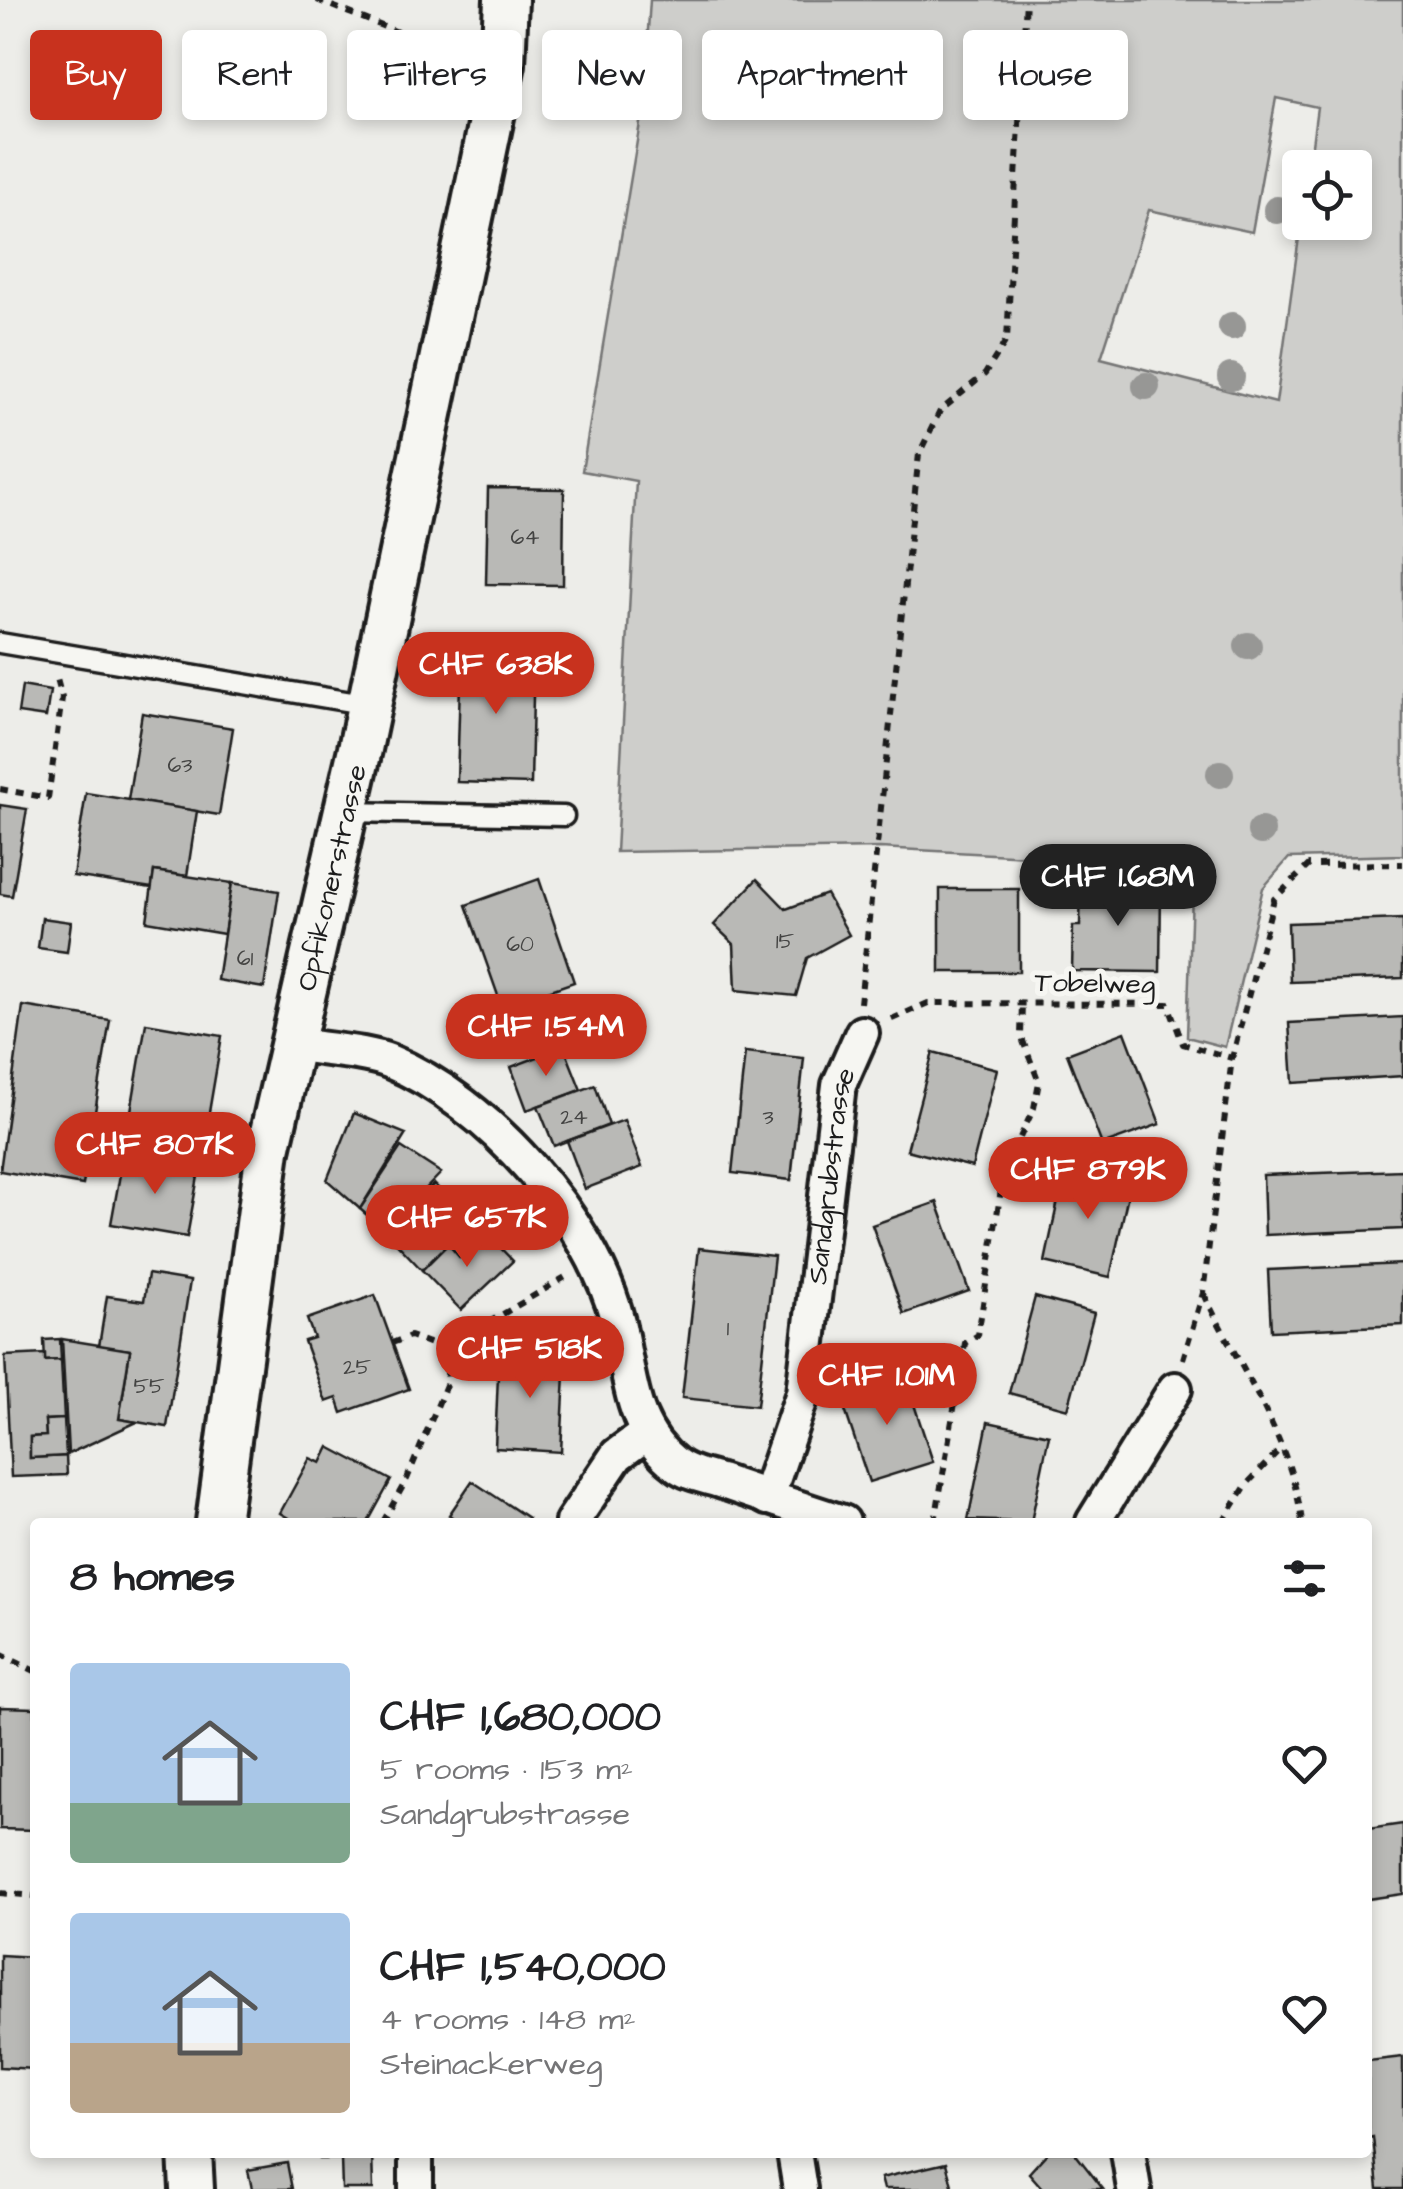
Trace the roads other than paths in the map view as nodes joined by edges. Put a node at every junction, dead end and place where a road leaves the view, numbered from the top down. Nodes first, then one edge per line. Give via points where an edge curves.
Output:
1 (506, 0) edge
2 (0, 643) edge
3 (370, 705) junction
4 (344, 812) junction
5 (564, 816) dead end
6 (862, 1033) dead end
7 (292, 1043) junction
8 (1179, 1375) road end
9 (647, 1433) junction
10 (767, 1498) junction
11 (219, 1518) edge
12 (575, 1518) edge
13 (830, 1518) edge
14 (1095, 1518) edge
15 (190, 2158) edge
16 (416, 2158) edge
17 (795, 2158) edge
18 (1129, 2158) edge
19 (192, 2189) edge
20 (416, 2189) edge
21 (800, 2189) edge
22 (1134, 2189) edge

1 - 3 street, Opfikonerstrasse via 503,64
2 - 3 lane
3 - 4 street, Opfikonerstrasse
4 - 5 lane
4 - 7 street, Opfikonerstrasse
6 - 10 street, Sandgrubstrasse via 839,1085 802,1392
7 - 9 street via 386,1060 454,1096 504,1140 594,1260 618,1320 634,1407
7 - 11 street, Opfikonerstrasse via 268,1150
8 - 14 street
9 - 10 street via 679,1467
9 - 12 street via 617,1455
10 - 13 street
15 - 19 street
16 - 20 street
17 - 21 street
18 - 22 street

